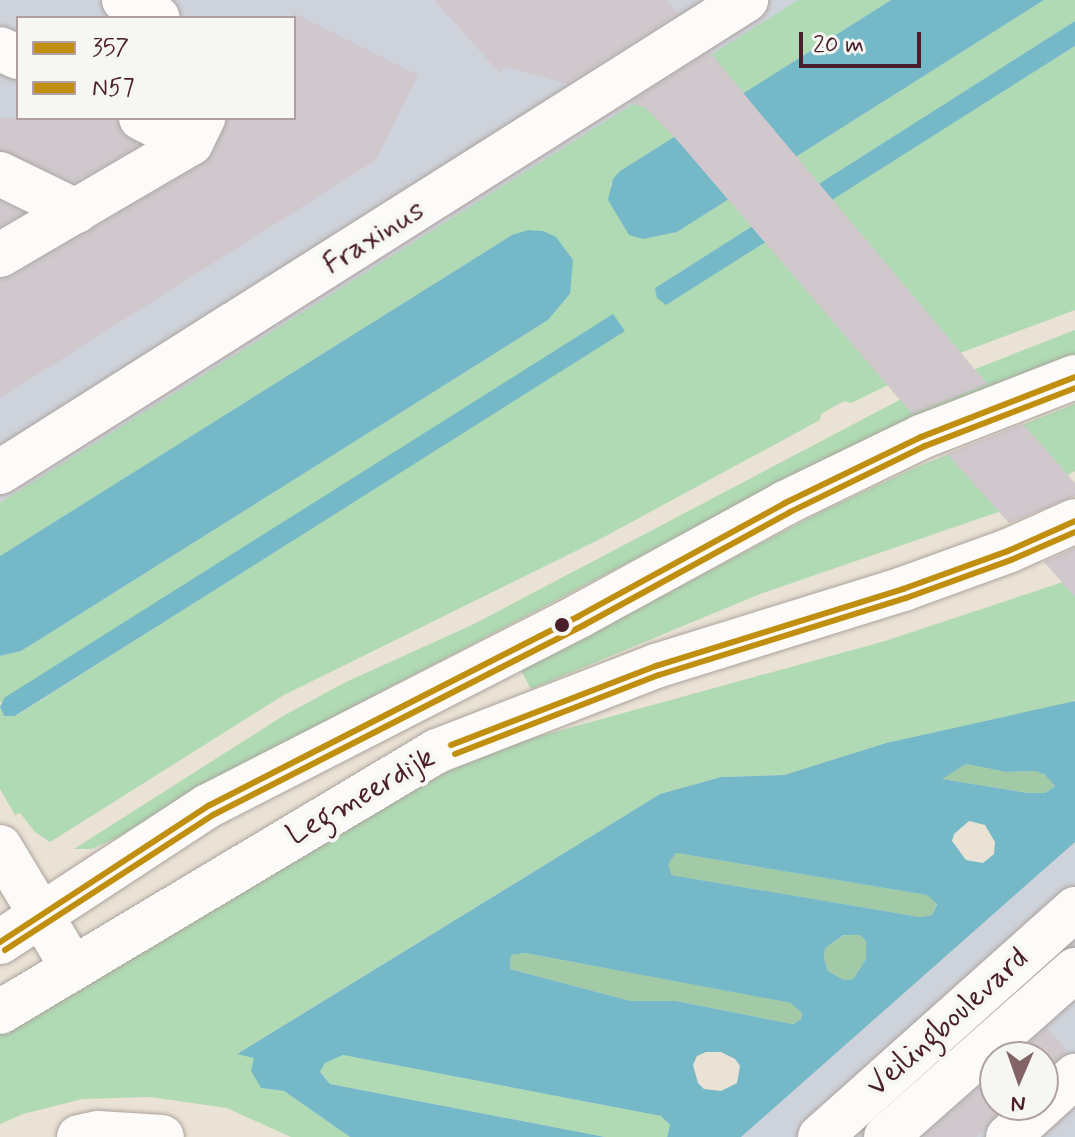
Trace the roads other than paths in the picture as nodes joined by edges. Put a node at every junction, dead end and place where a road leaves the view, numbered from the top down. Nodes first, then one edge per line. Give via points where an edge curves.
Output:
1 (124, 0) edge
2 (746, 0) edge
3 (154, 16) edge
4 (150, 120) edge
5 (197, 130) edge
6 (0, 174) edge
7 (76, 211) junction
8 (0, 255) edge
9 (1075, 377) edge
10 (0, 472) edge
11 (1075, 521) edge
12 (0, 847) edge
13 (1075, 909) edge
14 (41, 916) junction
15 (0, 942) edge
16 (72, 967) junction
17 (1075, 970) edge
18 (1075, 1010) edge
19 (0, 1012) edge
20 (1039, 1041) edge
21 (1075, 1076) edge
22 (979, 1094) edge
23 (79, 1137) edge
24 (162, 1137) edge
25 (820, 1137) edge
26 (886, 1137) edge
27 (932, 1137) edge
28 (1008, 1137) edge

1 - 3 main road
2 - 10 main road, Fraxinus
4 - 5 main road
5 - 7 main road
6 - 7 main road
7 - 8 main road
9 - 14 main road, Legmeerdijk via 921,437 785,503 579,616 208,806
11 - 16 main road, Legmeerdijk via 969,566 656,666 437,751
12 - 14 main road
13 - 25 main road, Veilingboulevard
14 - 15 main road, Legmeerdijk
14 - 16 main road
16 - 19 main road, Legmeerdijk
17 - 26 main road
18 - 20 main road
21 - 28 main road
22 - 27 main road
23 - 24 main road

